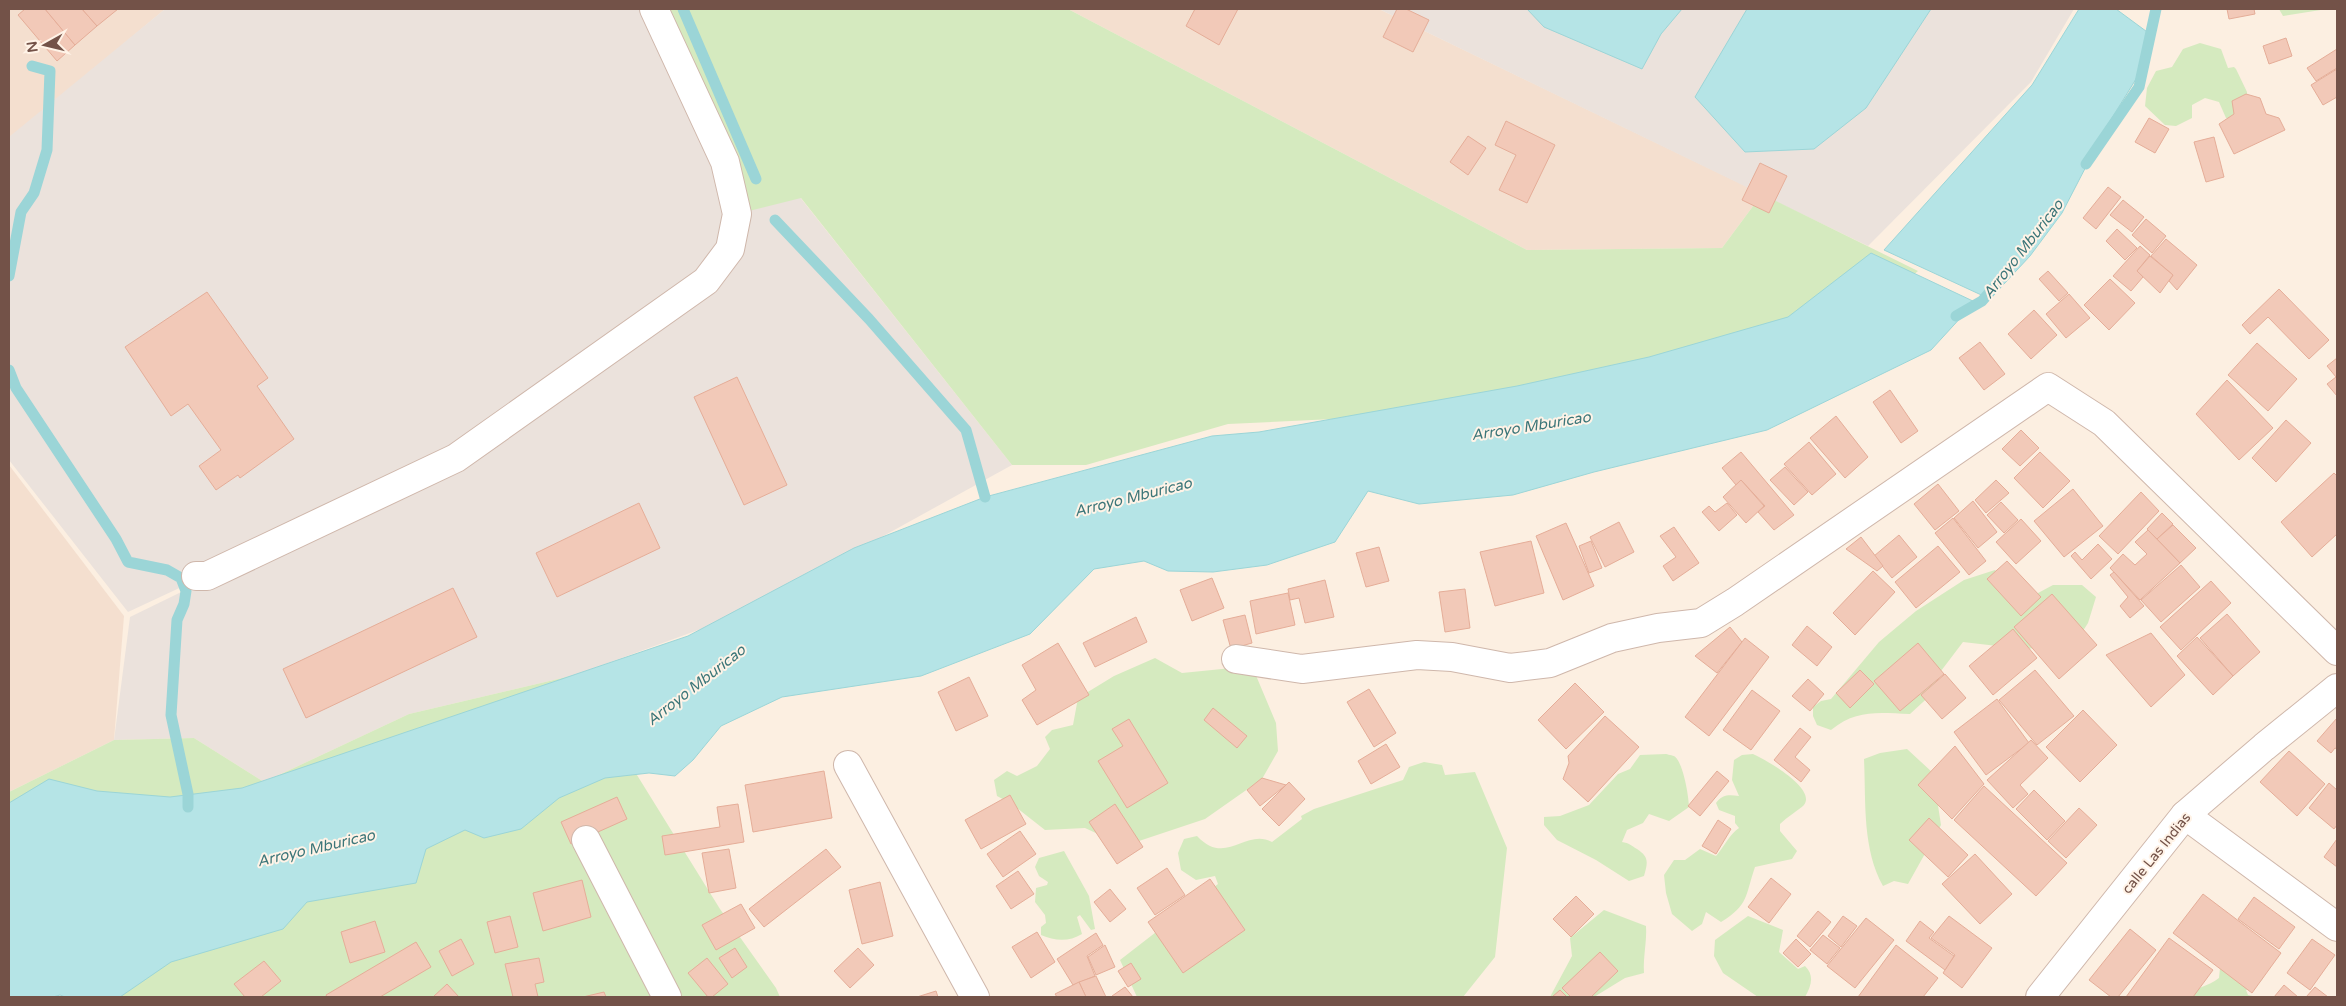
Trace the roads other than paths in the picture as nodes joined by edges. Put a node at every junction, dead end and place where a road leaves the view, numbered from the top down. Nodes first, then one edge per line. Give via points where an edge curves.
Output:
1 (654, 9) edge
2 (196, 576) dead end
3 (2337, 651) edge
4 (1236, 659) dead end
5 (2337, 688) edge
6 (848, 765) dead end
7 (2185, 815) junction
8 (586, 840) dead end
9 (2337, 927) edge
10 (667, 997) edge
11 (975, 997) edge
12 (2040, 997) edge

1 - 2 street via 725,162 737,214 730,249 706,281 456,458 207,576
3 - 4 street via 2104,423 2048,387 1701,623 1612,638 1550,663 1510,668 1452,657 1417,655 1302,669
5 - 7 street, calle Las Indias
6 - 11 street
7 - 9 street
7 - 12 street, calle Las Indias
8 - 10 street

